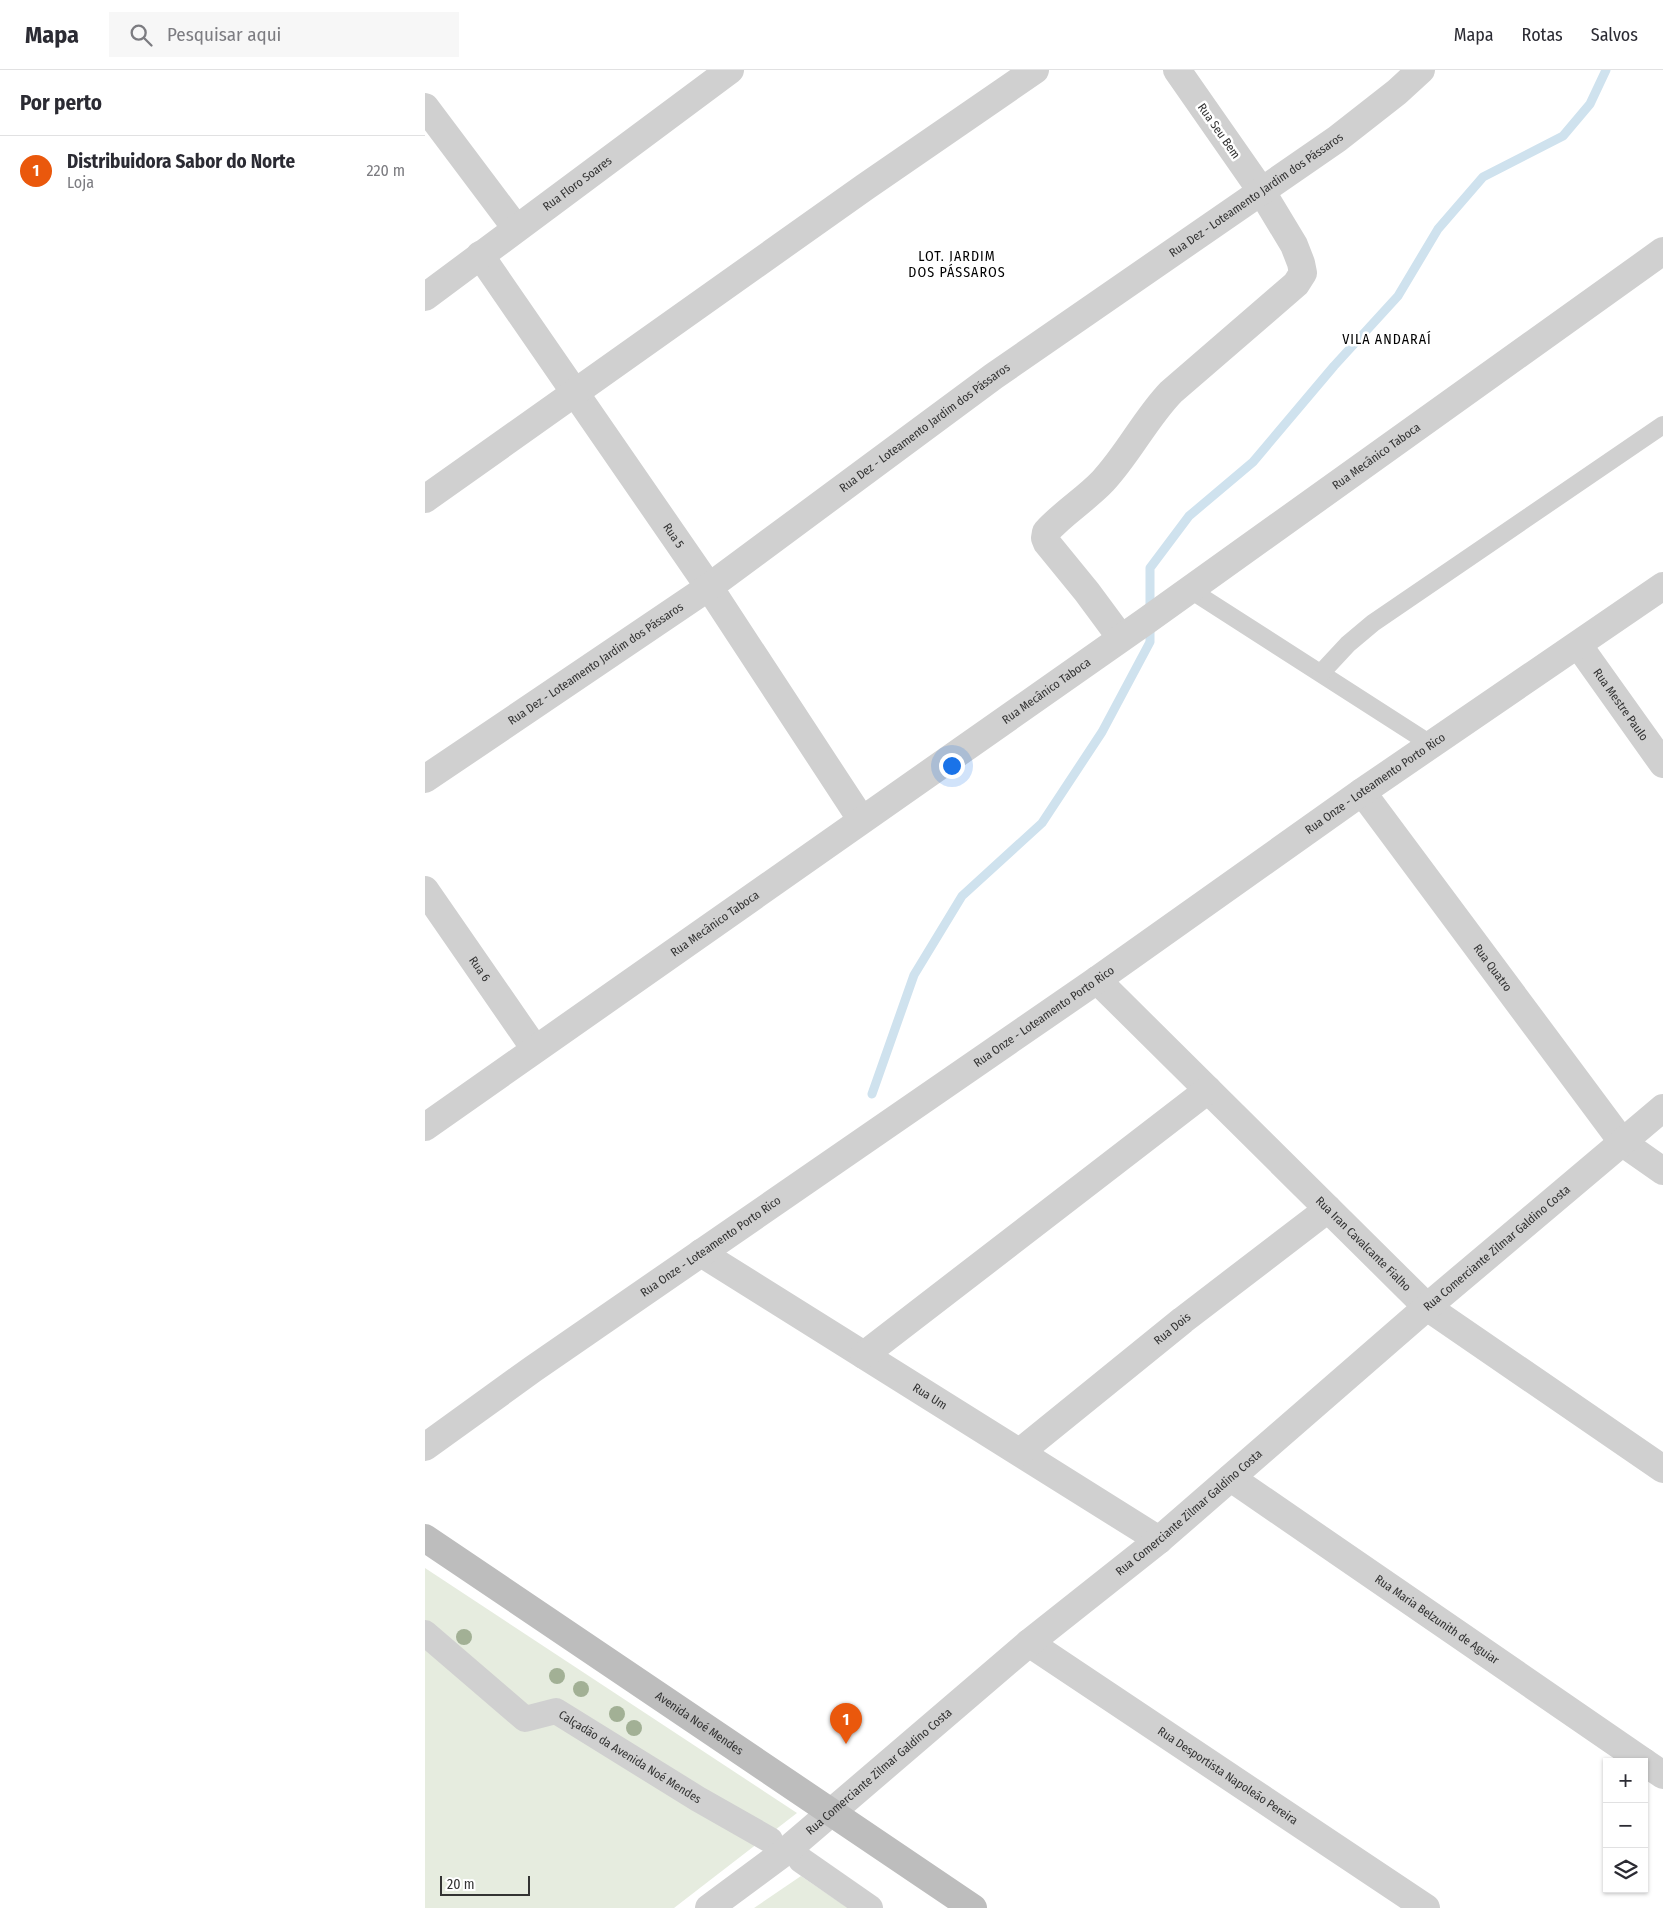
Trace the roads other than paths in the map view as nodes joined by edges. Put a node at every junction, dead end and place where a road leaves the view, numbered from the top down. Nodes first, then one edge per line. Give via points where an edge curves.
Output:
1 (730, 70) edge
2 (1035, 70) edge
3 (1177, 70) edge
4 (1421, 70) edge
5 (425, 107) edge
6 (1262, 192) junction
7 (516, 228) junction
8 (1663, 250) edge
9 (480, 256) junction
10 (425, 297) edge
11 (575, 393) junction
12 (1663, 425) edge
13 (425, 499) edge
14 (1663, 586) edge
15 (709, 587) junction
16 (1189, 589) junction
17 (1121, 638) junction
18 (1579, 646) junction
19 (1321, 673) junction
20 (1432, 745) junction
21 (1663, 764) edge
22 (425, 780) edge
23 (1362, 792) junction
24 (861, 819) junction
25 (425, 890) edge
26 (1097, 980) junction
27 (535, 1050) junction
28 (1208, 1090) junction
29 (1663, 1108) edge
30 (425, 1127) edge
31 (1623, 1143) junction
32 (1663, 1171) edge
33 (1328, 1209) junction
34 (701, 1253) junction
35 (1427, 1307) junction
36 (864, 1355) junction
37 (425, 1447) edge
38 (1020, 1452) junction
39 (1663, 1469) edge
40 (1231, 1478) junction
41 (425, 1538) edge
42 (1159, 1540) junction
43 (425, 1633) edge
44 (1029, 1643) junction
45 (1638, 1758) edge
46 (1648, 1765) edge
47 (1663, 1775) edge
48 (830, 1812) junction
49 (770, 1840) dead end
50 (801, 1860) dead end
51 (709, 1908) edge
52 (870, 1908) edge
53 (973, 1908) edge
54 (1426, 1908) edge

1 - 7 street, Rua Floro Soares
2 - 11 street
3 - 6 street, Rua Seu Bem
4 - 6 street, Rua Dez - Loteamento Jardim dos Pássaros via 1337,140
5 - 7 street
6 - 15 street, Rua Dez - Loteamento Jardim dos Pássaros via 994,376
6 - 17 street, Rua Seu Bem via 1294,245 1302,277 1171,392 1102,482 1046,532 1047,543
7 - 9 street, Rua Floro Soares
8 - 16 street, Rua Mecânico Taboca
9 - 10 street, Rua Floro Soares
9 - 11 street, Rua 5
11 - 13 street
11 - 15 street, Rua 5
12 - 19 lane via 1373,623
14 - 18 street, Rua Onze - Loteamento Porto Rico
15 - 22 street, Rua Dez - Loteamento Jardim dos Pássaros
15 - 24 street, Rua 5
16 - 17 street, Rua Mecânico Taboca
16 - 19 lane
17 - 24 street, Rua Mecânico Taboca
18 - 20 street, Rua Onze - Loteamento Porto Rico
18 - 21 street, Rua Mestre Paulo
19 - 20 lane
20 - 23 street, Rua Onze - Loteamento Porto Rico
23 - 26 street, Rua Onze - Loteamento Porto Rico
23 - 31 street, Rua Quatro
24 - 27 street, Rua Mecânico Taboca
25 - 27 street, Rua 6
26 - 28 street, Rua Iran Cavalcante Fialho
26 - 34 street, Rua Onze - Loteamento Porto Rico
27 - 30 street, Rua Mecânico Taboca
28 - 33 street, Rua Iran Cavalcante Fialho
28 - 36 street
29 - 31 street, Rua Comerciante Zilmar Galdino Costa
31 - 32 street, Rua Quatro
31 - 35 street, Rua Comerciante Zilmar Galdino Costa
33 - 35 street, Rua Iran Cavalcante Fialho
33 - 38 street, Rua Dois via 1183,1320
34 - 36 street, Rua Um
34 - 37 street, Rua Onze - Loteamento Porto Rico
35 - 39 street, Rua Iran Cavalcante Fialho
35 - 40 street, Rua Comerciante Zilmar Galdino Costa
36 - 38 street, Rua Um
38 - 42 street, Rua Um
40 - 42 street, Rua Comerciante Zilmar Galdino Costa
40 - 45 street, Rua Maria Belzunith de Aguiar
41 - 48 main road, Avenida Noé Mendes
42 - 44 street, Rua Comerciante Zilmar Galdino Costa
43 - 49 street, Calçadão da Avenida Noé Mendes via 525,1720 556,1710
44 - 48 street, Rua Comerciante Zilmar Galdino Costa
44 - 54 street, Rua Desportista Napoleão Pereira
46 - 47 street, Rua Maria Belzunith de Aguiar
48 - 51 street, Rua Comerciante Zilmar Galdino Costa
48 - 53 main road, Avenida Noé Mendes
50 - 52 street

